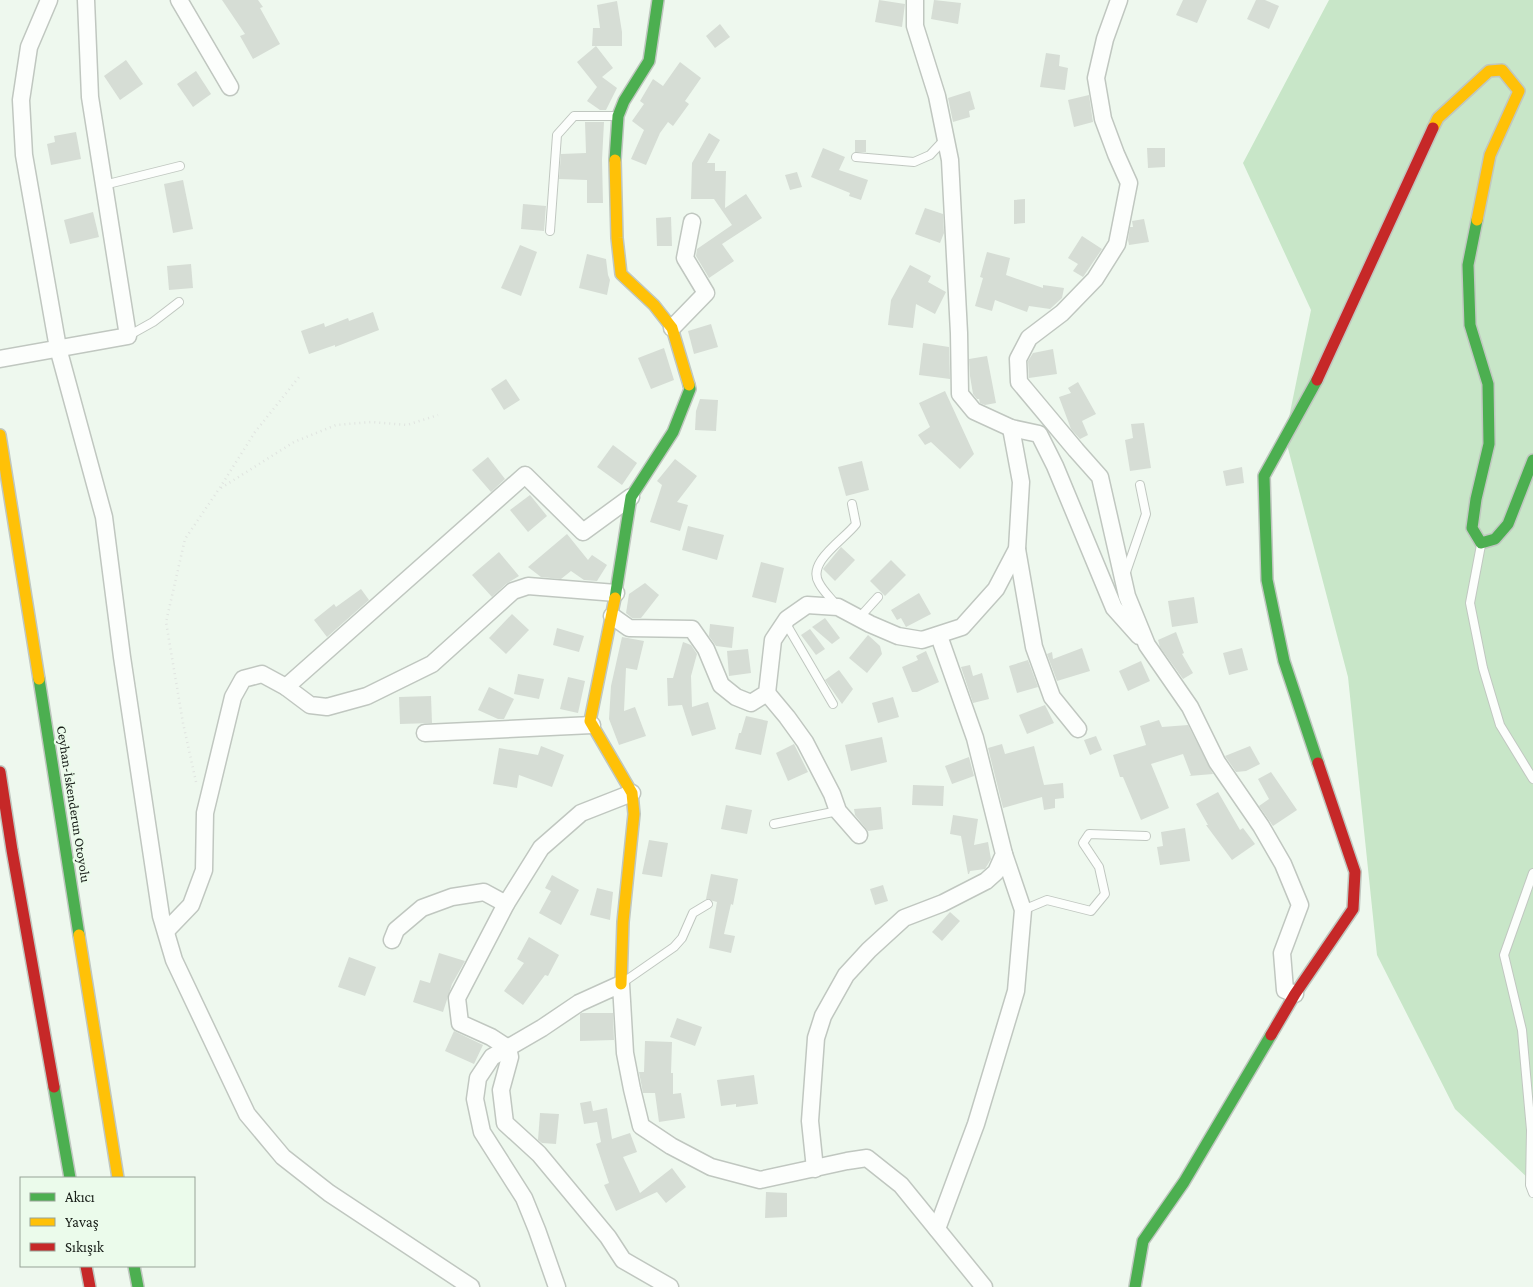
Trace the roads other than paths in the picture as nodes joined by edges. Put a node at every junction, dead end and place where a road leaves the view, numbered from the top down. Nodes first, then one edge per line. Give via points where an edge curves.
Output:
1 (49, 0) edge
2 (86, 0) edge
3 (179, 0) edge
4 (658, 0) edge
5 (915, 0) edge
6 (1119, 0) edge
7 (230, 87) dead end
8 (618, 116) junction
9 (946, 138) junction
10 (856, 157) dead end
11 (180, 166) dead end
12 (104, 185) junction
13 (692, 222) dead end
14 (550, 231) dead end
15 (179, 302) dead end
16 (672, 328) junction
17 (128, 336) junction
18 (58, 348) junction
19 (0, 359) edge
20 (1011, 428) junction
21 (0, 435) edge
22 (1533, 460) edge
23 (1140, 485) dead end
24 (631, 497) junction
25 (852, 504) dead end
26 (1481, 543) junction
27 (1017, 549) junction
28 (1123, 579) junction
29 (616, 593) junction
30 (878, 597) dead end
31 (838, 607) junction
32 (612, 616) junction
33 (859, 618) junction
34 (785, 622) junction
35 (939, 636) junction
36 (1147, 645) junction
37 (286, 687) junction
38 (767, 692) junction
39 (832, 704) dead end
40 (592, 725) junction
41 (1078, 729) dead end
42 (425, 733) dead end
43 (0, 772) edge
44 (0, 779) edge
45 (1533, 779) edge
46 (632, 793) junction
47 (4, 802) junction
48 (838, 811) junction
49 (774, 824) dead end
50 (859, 836) dead end
51 (1146, 836) dead end
52 (1004, 854) junction
53 (1533, 873) edge
54 (506, 904) junction
55 (708, 904) dead end
56 (1023, 910) junction
57 (166, 931) junction
58 (392, 940) dead end
59 (621, 984) junction
60 (1295, 994) junction
61 (508, 1048) junction
62 (815, 1169) junction
63 (70, 1177) edge
64 (118, 1177) edge
65 (1533, 1193) edge
66 (937, 1229) junction
67 (86, 1267) edge
68 (134, 1267) edge
69 (90, 1287) edge
70 (138, 1287) edge
71 (471, 1287) edge
72 (557, 1287) edge
73 (670, 1287) edge
74 (984, 1287) edge
75 (1135, 1287) edge

1 - 18 street via 29,47 21,100 24,155
2 - 12 street via 90,96
3 - 7 street
4 - 8 main road via 649,61
5 - 9 street via 915,26 937,96
6 - 28 street via 1096,78 1103,119 1129,183 1117,244 1095,279 1062,313 1029,338 1018,359 1019,382 1100,476
8 - 14 lane via 574,116 557,135
8 - 16 main road via 615,160 617,238 622,274
9 - 10 lane via 930,155 914,162
9 - 20 street via 954,216 960,394 974,411
11 - 12 lane
12 - 17 street
13 - 16 street via 686,258 706,293
15 - 17 lane
16 - 24 main road via 690,389 673,432
17 - 18 street
18 - 19 street
18 - 57 street via 104,517 122,657 161,916
20 - 27 street via 1021,482
20 - 36 street via 1039,434 1114,608
21 - 64 main road, Ceyhan-İskenderun Otoyolu
22 - 26 main road via 1508,524 1495,539
23 - 28 lane via 1146,514
24 - 29 main road
24 - 37 street via 583,532 525,475
25 - 31 lane via 856,524 817,566 818,583
26 - 45 lane via 1470,603 1483,668 1500,725
26 - 60 main road via 1472,528 1489,444 1488,384 1470,325 1468,265 1490,155 1520,91 1502,70 1489,71 1438,118 1323,368 1264,476 1267,580 1284,661 1355,872 1353,909
27 - 35 street via 996,589 962,627
27 - 41 street via 1034,648 1052,697
28 - 36 street
29 - 32 main road
29 - 37 street via 528,586 513,591 432,664 367,696 327,707 310,705
30 - 33 lane
31 - 33 street
31 - 34 street via 807,605
32 - 38 street via 629,628 692,629 706,649 721,685 736,697 752,703
32 - 40 main road via 590,721
33 - 35 street via 898,636 922,640
34 - 38 street via 773,640
34 - 39 lane
35 - 52 street via 975,738
36 - 60 street via 1190,707 1217,762 1261,826 1283,864 1300,904 1282,953 1285,990
37 - 57 street via 262,674 243,679 233,697 205,814 204,870 190,905
38 - 48 street via 805,742
40 - 42 street
40 - 46 main road
43 - 47 main road
44 - 47 main road
46 - 54 street via 581,812 541,848
46 - 59 main road via 634,814 623,922
47 - 63 main road
48 - 49 lane
48 - 50 street
51 - 56 lane via 1089,834 1083,843 1099,867 1105,894 1091,911 1046,900
52 - 56 street
52 - 62 street via 996,872 986,881 904,918 846,975 822,1016 816,1038 810,1121
53 - 65 lane via 1504,955 1522,1030
54 - 58 street via 484,892 452,898 422,908 396,930
54 - 61 street via 457,998 460,1023 491,1036
55 - 59 lane via 693,913 674,948
56 - 66 street via 1016,991 976,1124
57 - 71 street via 174,960 247,1114 282,1156 329,1193
59 - 61 street via 579,1003
59 - 62 street via 625,1053 641,1126 711,1167 760,1180
60 - 75 main road via 1184,1182 1143,1241
61 - 72 street via 492,1057 487,1064 478,1078 475,1099 482,1132 524,1198
61 - 73 street via 510,1057 501,1090 505,1123 539,1154 608,1237 623,1260
62 - 66 street via 867,1158 901,1184
66 - 74 street
67 - 69 main road
68 - 70 main road

